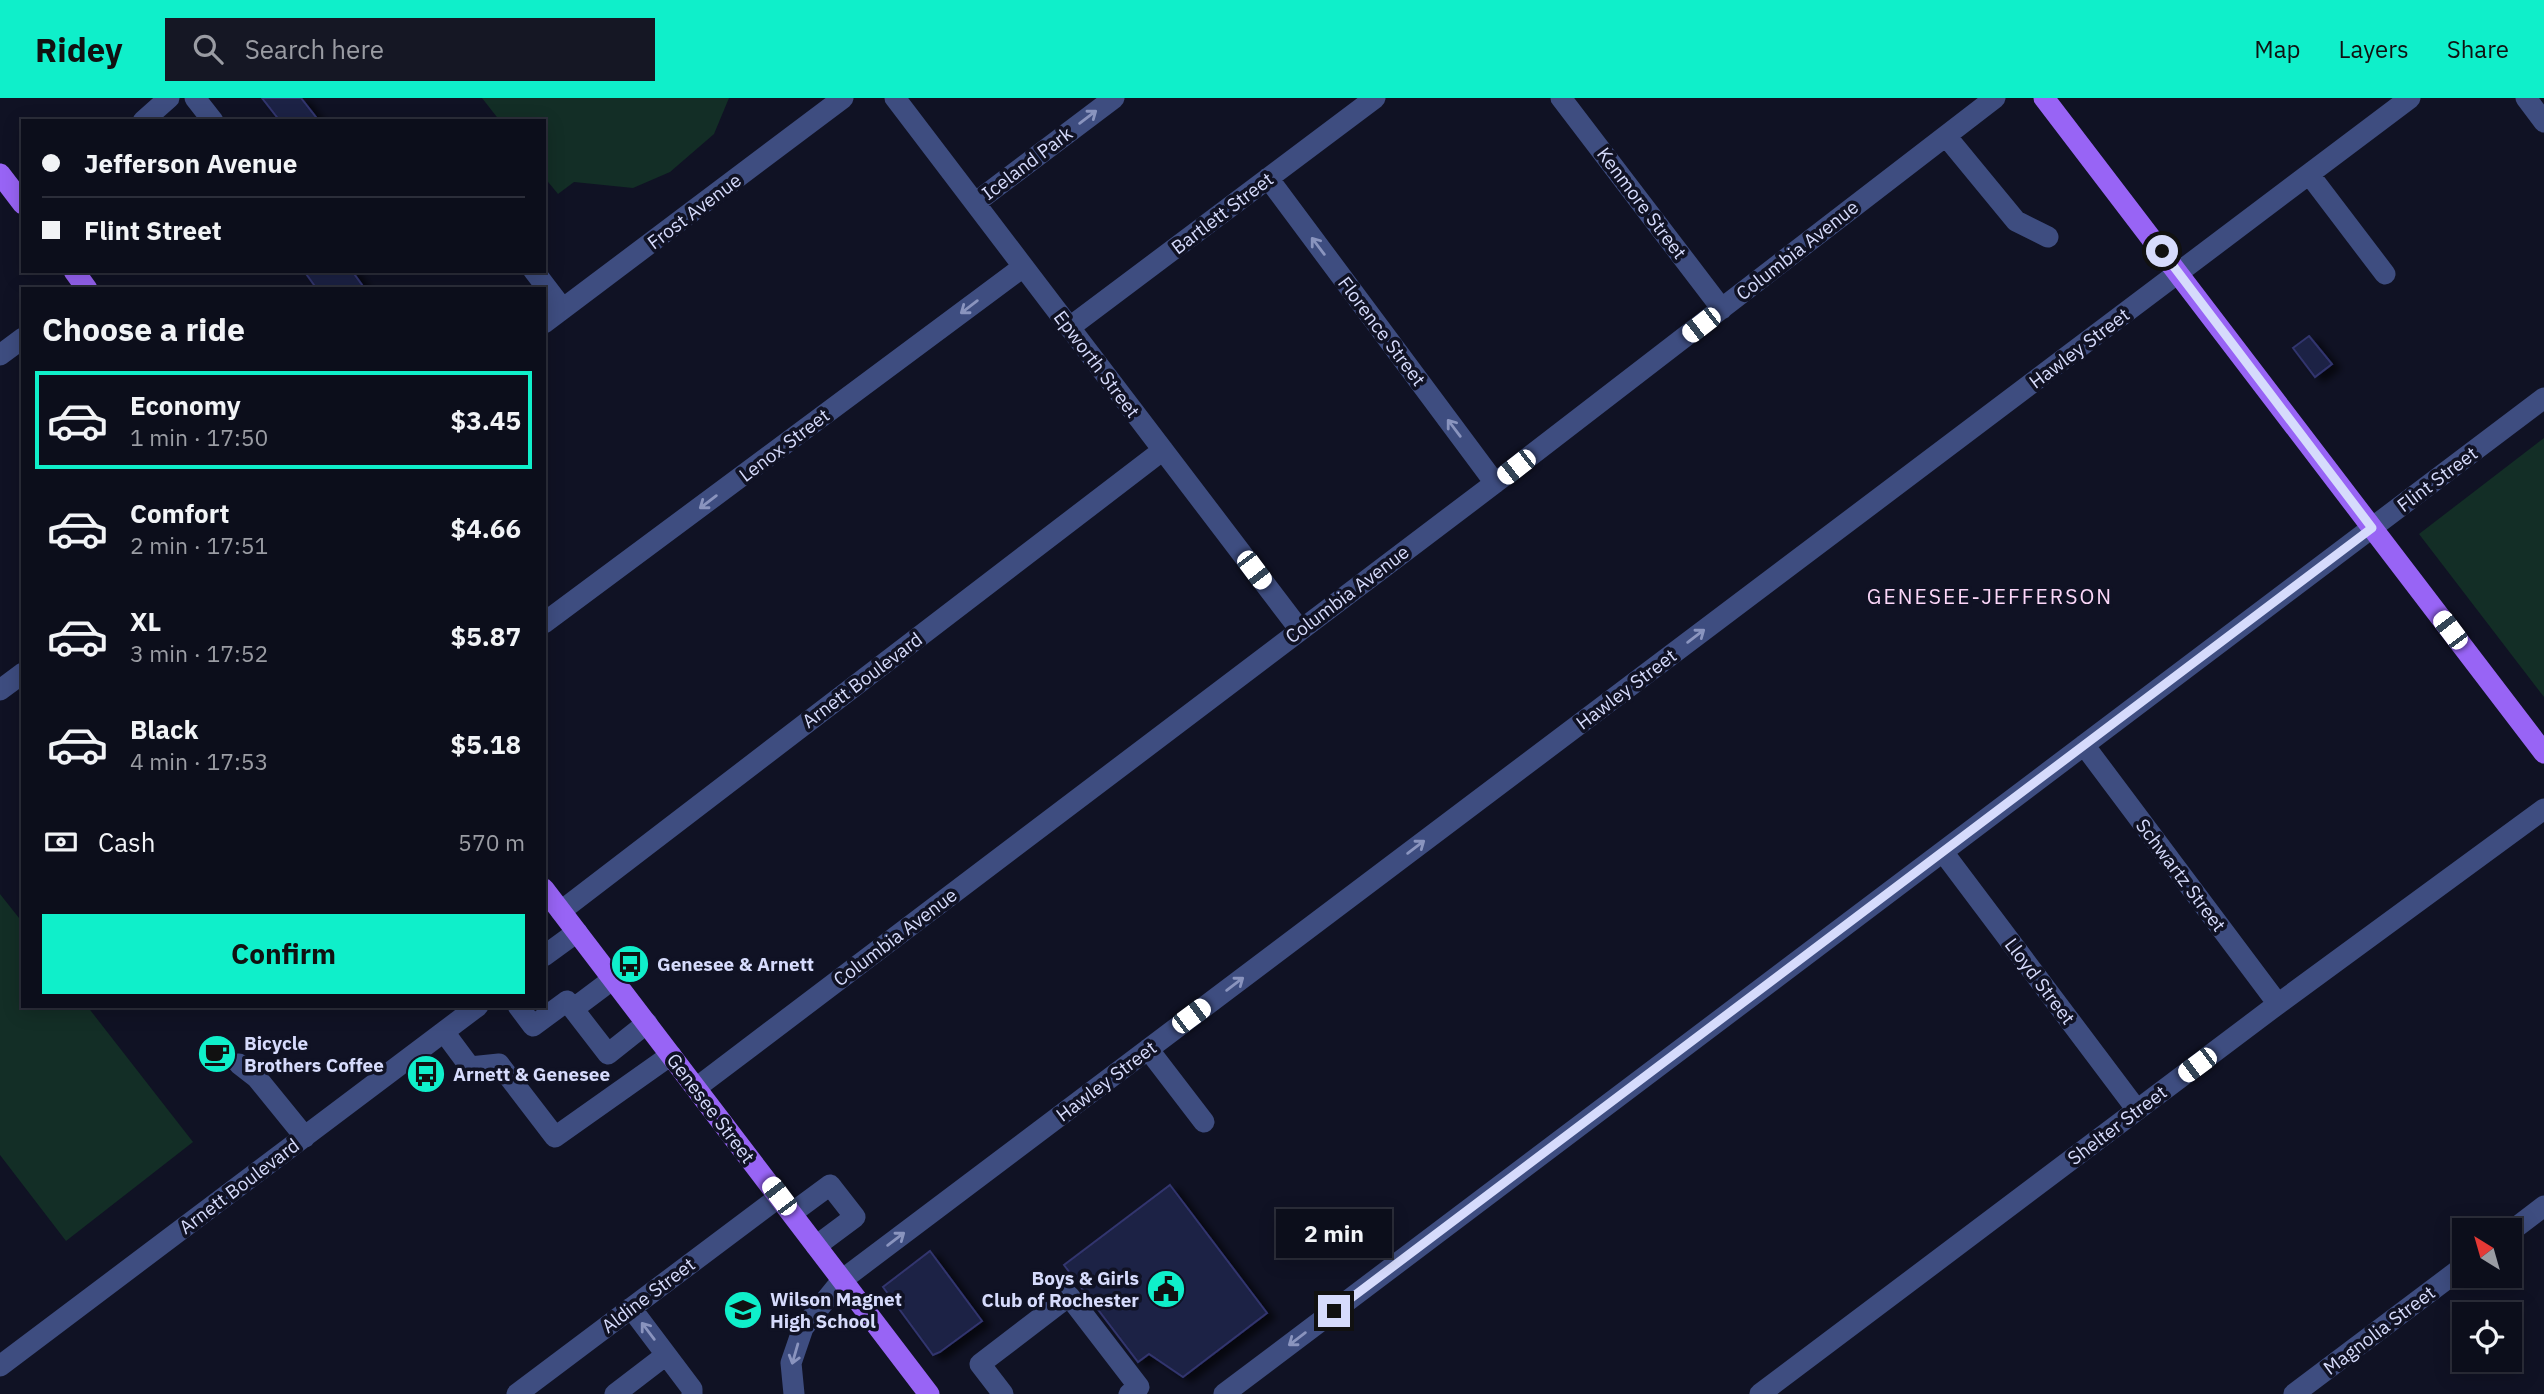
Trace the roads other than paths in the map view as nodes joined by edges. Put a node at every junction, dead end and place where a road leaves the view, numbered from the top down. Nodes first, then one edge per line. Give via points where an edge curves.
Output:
1 (169, 98) edge
2 (195, 98) edge
3 (844, 98) edge
4 (895, 98) edge
5 (1114, 98) edge
6 (1375, 98) edge
7 (1561, 98) edge
8 (1996, 98) edge
9 (2045, 98) edge
10 (2410, 98) edge
11 (2526, 98) edge
12 (145, 119) edge
13 (211, 119) edge
14 (2544, 122) edge
15 (1946, 136) junction
16 (0, 174) edge
17 (2309, 174) junction
18 (1268, 178) junction
19 (21, 201) edge
20 (975, 203) junction
21 (2048, 237) dead end
22 (1023, 267) junction
23 (536, 273) edge
24 (2178, 273) junction
25 (2385, 274) dead end
26 (563, 309) junction
27 (1722, 309) junction
28 (546, 322) edge
29 (1070, 327) junction
30 (21, 339) edge
31 (0, 355) edge
32 (2544, 398) edge
33 (1163, 450) junction
34 (1495, 483) junction
35 (2372, 528) junction
36 (546, 622) edge
37 (1300, 630) junction
38 (21, 674) edge
39 (0, 690) edge
40 (2084, 745) junction
41 (2544, 753) edge
42 (2544, 809) edge
43 (1943, 852) junction
44 (546, 892) edge
45 (561, 911) junction
46 (577, 932) junction
47 (546, 955) edge
48 (613, 979) junction
49 (2278, 1004) junction
50 (475, 1008) edge
51 (520, 1008) edge
52 (573, 1009) junction
53 (647, 1023) junction
54 (444, 1032) junction
55 (1148, 1049) junction
56 (671, 1055) junction
57 (239, 1064) dead end
58 (696, 1088) junction
59 (2137, 1110) junction
60 (1204, 1122) dead end
61 (305, 1136) junction
62 (785, 1205) junction
63 (2544, 1206) edge
64 (2522, 1223) edge
65 (816, 1246) junction
66 (2452, 1275) edge
67 (842, 1280) junction
68 (631, 1308) junction
69 (666, 1355) junction
70 (0, 1366) edge
71 (517, 1394) edge
72 (615, 1394) edge
73 (692, 1394) edge
74 (794, 1394) edge
75 (929, 1394) edge
76 (1003, 1394) edge
77 (1129, 1394) edge
78 (1224, 1394) edge
79 (1759, 1394) edge
80 (2294, 1394) edge

1 - 12 street
2 - 13 street
3 - 26 street, Frost Avenue
4 - 20 street, Epworth Street
20 -> 5 street, Iceland Park
6 - 18 street, Bartlett Street
7 - 27 street, Kenmore Street
8 - 15 street, Columbia Avenue
9 - 24 main road
10 - 17 street, Hawley Street
11 - 14 street
15 - 21 street via 2015,221
15 - 27 street, Columbia Avenue
16 - 19 main road
17 - 24 street, Hawley Street
17 - 25 street
18 - 29 street, Bartlett Street
34 -> 18 street, Florence Street
20 - 22 street, Epworth Street
22 - 29 street, Epworth Street
22 -> 36 street, Lenox Street
23 - 26 street
24 - 35 main road
55 -> 24 street, Hawley Street
26 - 28 street, Frost Avenue
27 - 34 street, Columbia Avenue
29 - 33 street, Epworth Street
30 - 31 street
32 - 35 street, Flint Street
33 - 37 street, Epworth Street
33 - 45 street, Arnett Boulevard
34 - 37 street, Columbia Avenue
35 - 40 street, Flint Street
35 - 41 main road
37 - 58 street, Columbia Avenue
38 - 39 street
40 - 43 street, Flint Street
40 - 49 street, Schwartz Street
42 - 49 street, Shelter Street
43 - 59 street, Lloyd Street
43 -> 78 street, Flint Street
44 - 45 main road, Genesee Street
45 - 46 main road, Genesee Street
46 - 47 street
46 - 48 main road, Genesee Street
48 - 52 street
48 - 53 main road, Genesee Street
49 - 59 street, Shelter Street
50 - 54 street, Arnett Boulevard
51 - 52 street via 533,1026 567,1001
52 - 53 street via 608,1054
53 - 56 main road, Genesee Street
54 - 56 street via 470,1067 499,1064 555,1137
54 - 61 street, Arnett Boulevard
55 - 60 street
67 -> 55 street, Hawley Street
56 - 58 main road, Genesee Street
57 - 61 street via 257,1078
58 - 62 main road, Genesee Street
59 - 79 street, Shelter Street
61 - 70 street, Arnett Boulevard
62 - 65 main road, Genesee Street
62 - 65 street, Aldine Street via 830,1185 847,1206 855,1217
62 - 68 street, Aldine Street
63 - 64 street
65 - 67 main road, Genesee Street
66 - 80 street, Magnolia Street
67 -> 74 street, Hawley Street via 803,1328 791,1363
67 - 75 main road, Genesee Street
69 -> 68 street
68 - 71 street, Aldine Street
69 - 72 street
69 - 73 street
76 - 77 street via 980,1364 1069,1296 1139,1387

